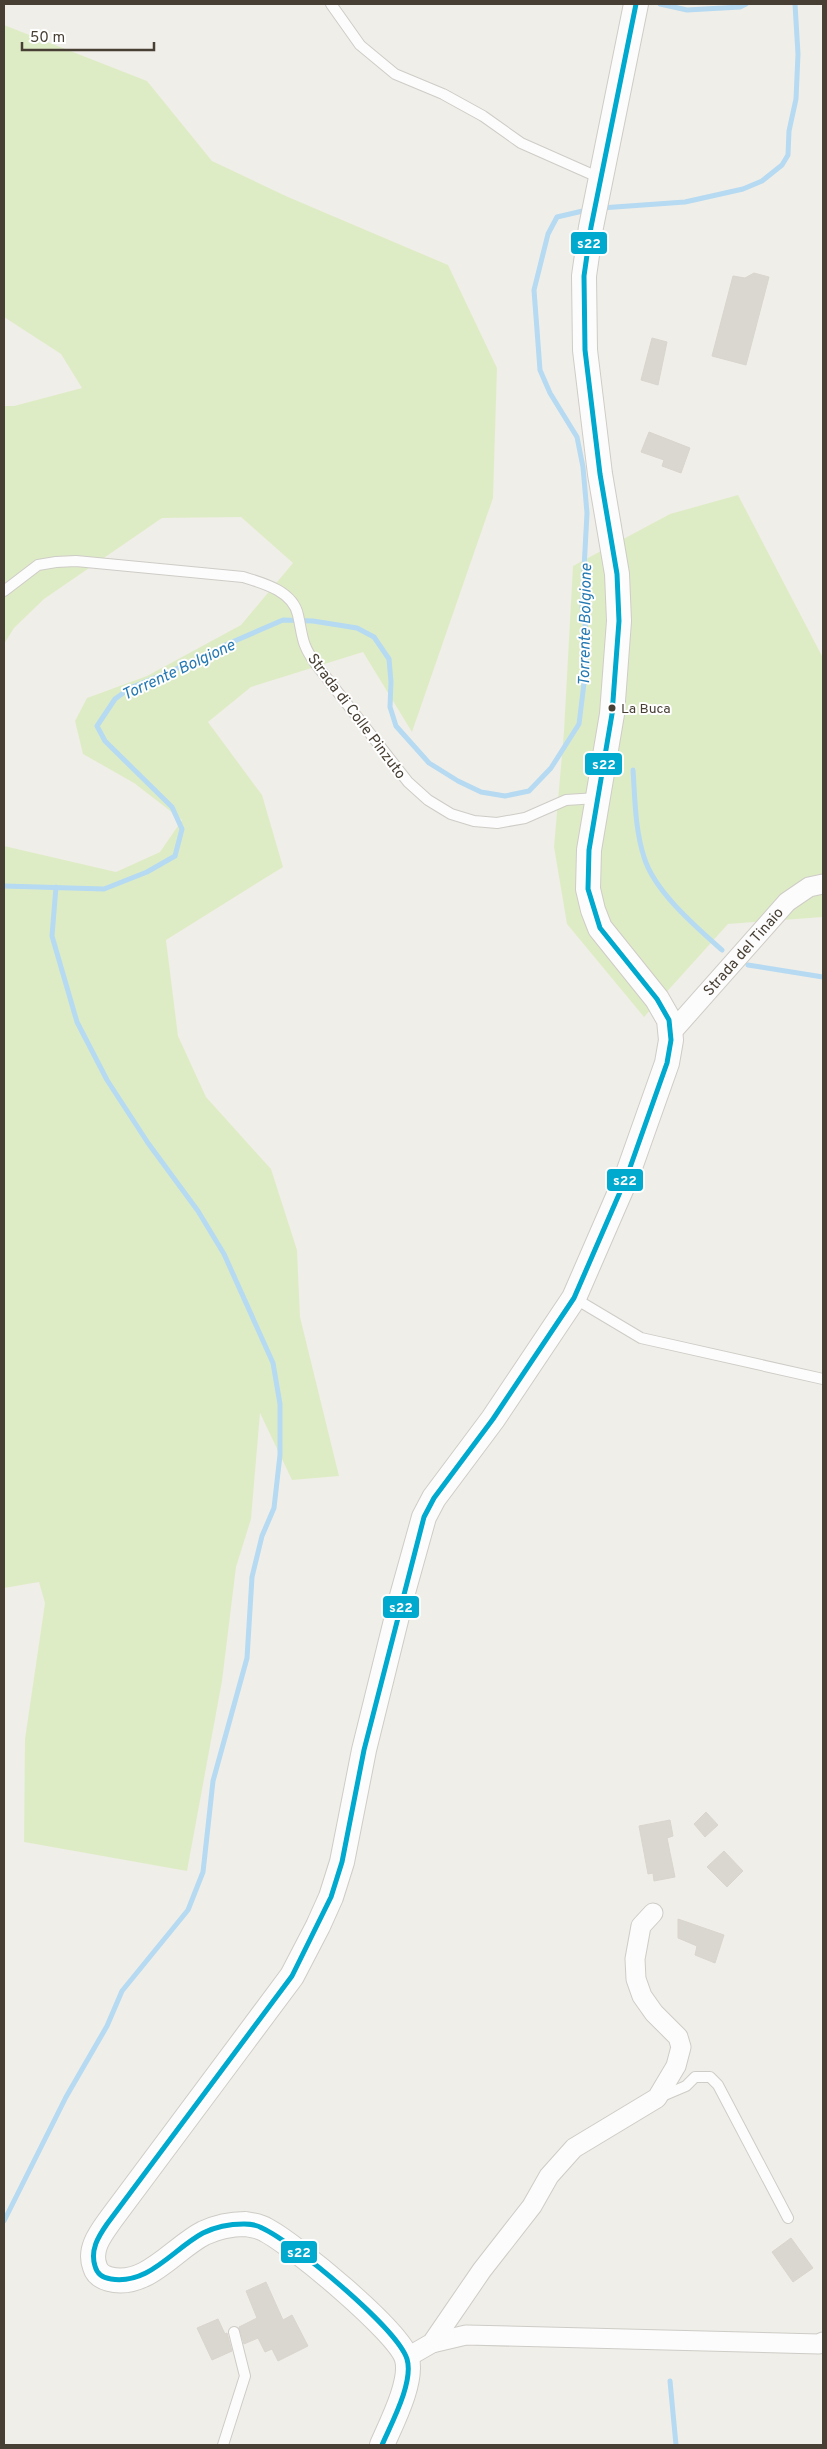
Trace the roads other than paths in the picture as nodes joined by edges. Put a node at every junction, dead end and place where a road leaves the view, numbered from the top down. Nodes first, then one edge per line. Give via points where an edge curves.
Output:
1 (331, 4) edge
2 (636, 4) edge
3 (600, 178) junction
4 (4, 591) edge
5 (597, 798) junction
6 (823, 884) edge
7 (671, 1033) junction
8 (574, 1298) junction
9 (823, 1379) edge
10 (653, 1913) dead end
11 (657, 2098) junction
12 (788, 2218) dead end
13 (234, 2332) dead end
14 (823, 2342) edge
15 (432, 2343) junction
16 (406, 2358) junction
17 (223, 2445) edge
18 (382, 2445) edge

1 - 3 lane via 360,45 395,74 443,94 483,116 521,143
2 - 3 street
3 - 5 street via 584,276 585,350 600,474 617,574 619,621 613,707
4 - 5 lane, Strada di Colle Pinzuto via 38,565 76,561 243,577 268,584 291,600 298,614 300,636 306,651 408,782 428,800 451,814 497,823 525,818 566,800
5 - 7 street via 587,872 593,910 607,939 663,1006
6 - 7 street, Strada del Tinaio via 809,887 787,902
7 - 8 street via 667,1063 627,1176
8 - 9 lane via 642,1338
8 - 16 street via 424,1517 367,1740 342,1862 318,1926 292,1976 110,2219 93,2252 94,2266 100,2274 113,2280 126,2280 146,2274 213,2229 234,2224 258,2226 295,2250 376,2318 400,2345
10 - 11 street via 641,1926 634,1958 636,1979 642,1996 678,2037 681,2047 676,2066
11 - 12 lane via 686,2086 695,2077 710,2078 718,2085
11 - 15 street via 574,2148 548,2176 532,2206 482,2270
13 - 17 lane via 245,2376
14 - 15 street via 466,2335
15 - 16 street
16 - 18 street via 406,2383

